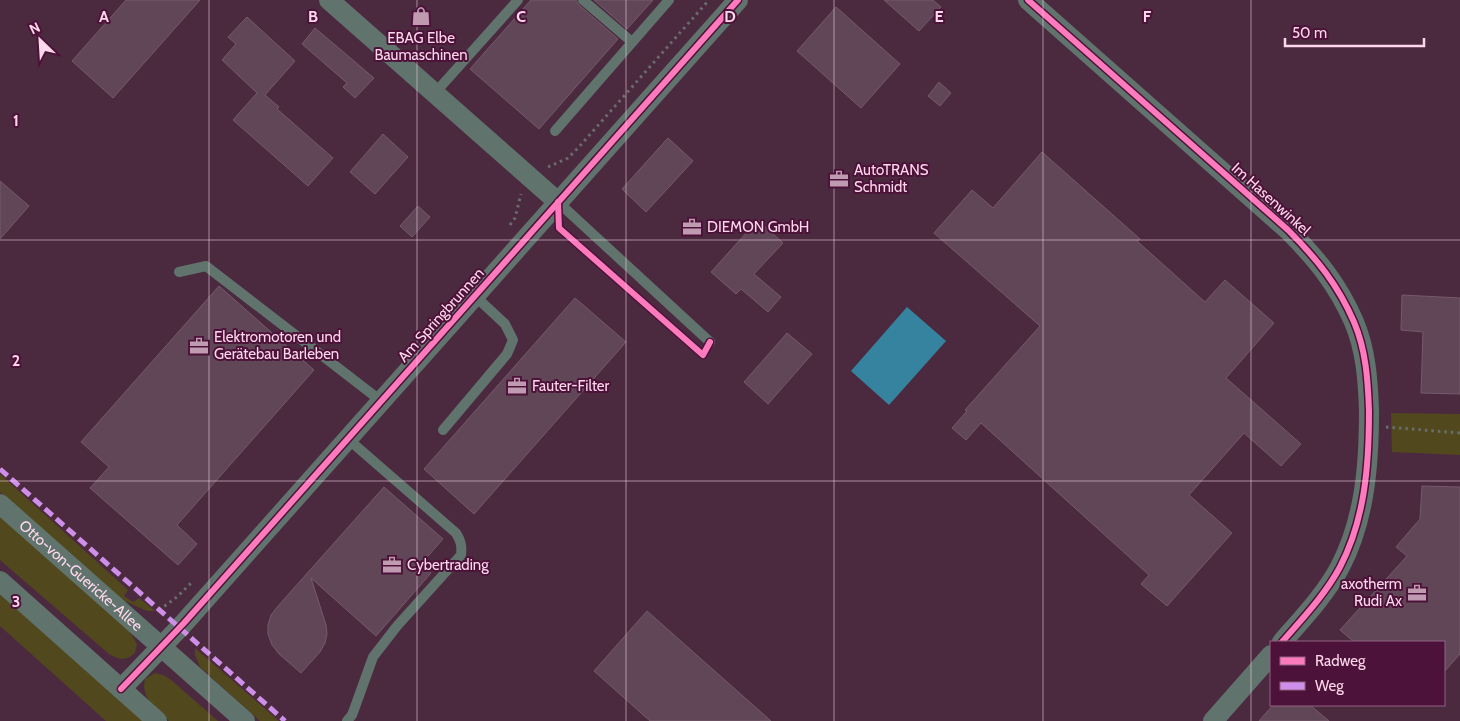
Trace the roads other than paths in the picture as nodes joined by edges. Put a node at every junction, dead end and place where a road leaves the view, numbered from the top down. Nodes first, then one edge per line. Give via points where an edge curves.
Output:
1 (329, 0) edge
2 (518, 0) edge
3 (583, 0) edge
4 (669, 0) edge
5 (738, 0) edge
6 (1028, 0) edge
7 (632, 42) junction
8 (435, 93) junction
9 (555, 131) dead end
10 (558, 202) junction
11 (179, 272) dead end
12 (475, 296) junction
13 (710, 342) dead end
14 (381, 401) junction
15 (443, 430) dead end
16 (348, 439) junction
17 (0, 504) edge
18 (0, 581) edge
19 (1283, 641) edge
20 (162, 647) junction
21 (1270, 656) edge
22 (121, 689) junction
23 (157, 721) edge
24 (245, 721) edge
25 (347, 721) edge
26 (1213, 721) edge

1 - 8 street
2 - 8 lane
3 - 7 lane
4 - 7 lane
5 - 10 street, Am Springbrunnen
6 - 19 street, Im Hasenwinkel via 1288,230 1334,283 1355,324 1367,373 1369,425 1364,496 1350,546 1339,568
7 - 9 lane
8 - 10 street
10 - 12 street, Am Springbrunnen
10 - 13 lane
11 - 14 lane via 206,266
12 - 14 street, Am Springbrunnen
12 - 15 lane via 505,324 513,340 507,354
14 - 16 street, Am Springbrunnen
16 - 20 street, Am Springbrunnen
16 - 25 lane via 456,533 462,548 461,555 373,657 356,707
17 - 20 street, Otto-von-Guericke-Allee
18 - 22 street
20 - 22 street
20 - 24 street, Otto-von-Guericke-Allee
21 - 26 street
22 - 23 street

